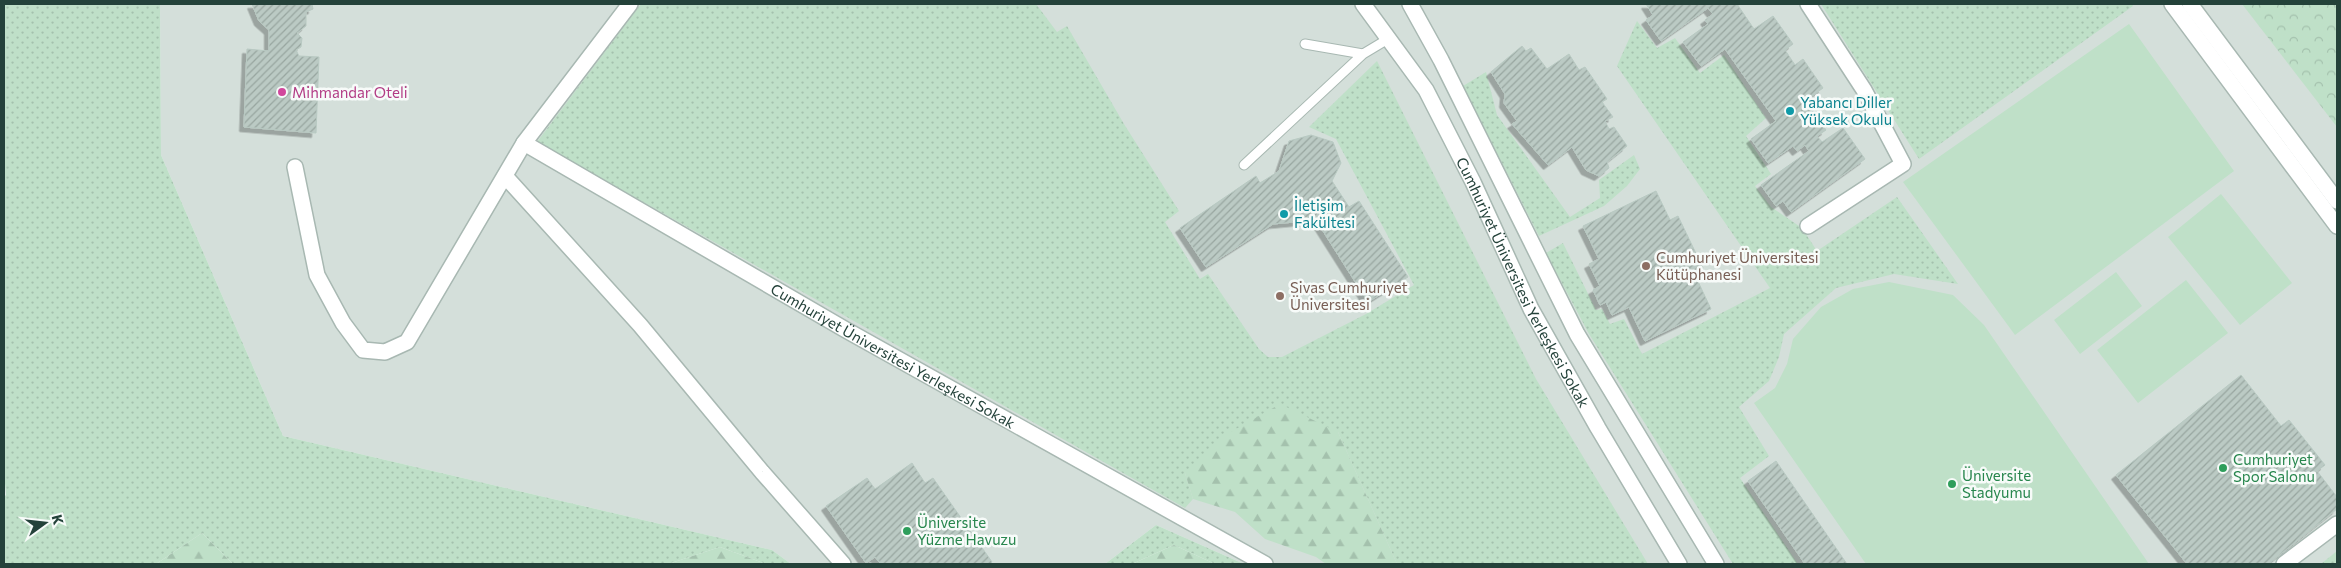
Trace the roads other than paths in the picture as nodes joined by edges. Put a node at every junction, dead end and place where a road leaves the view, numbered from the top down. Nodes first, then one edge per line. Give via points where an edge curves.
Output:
1 (630, 4) edge
2 (1364, 4) edge
3 (1410, 4) edge
4 (1808, 4) edge
5 (2172, 4) edge
6 (2190, 4) edge
7 (1388, 39) junction
8 (1305, 44) dead end
9 (1363, 54) junction
10 (524, 143) junction
11 (1244, 165) dead end
12 (295, 167) dead end
13 (505, 176) junction
14 (2337, 201) edge
15 (1808, 226) dead end
16 (2337, 226) edge
17 (2337, 524) edge
18 (843, 564) edge
19 (1265, 564) edge
20 (1679, 564) edge
21 (1716, 564) edge
22 (2284, 564) edge

1 - 10 street
2 - 7 street, Cumhuriyet Üniversitesi Yerleşkesi Sokak
3 - 21 street, Cumhuriyet Üniversitesi Yerleşkesi Sokak via 1577,334
4 - 15 street via 1864,90 1903,164
5 - 16 street
6 - 14 street
7 - 9 lane
7 - 20 street, Cumhuriyet Üniversitesi Yerleşkesi Sokak via 1426,90 1531,309
8 - 9 lane
9 - 11 lane
10 - 13 street
10 - 19 street, Cumhuriyet Üniversitesi Yerleşkesi Sokak via 846,330
12 - 13 street via 317,275 343,323 363,350 385,352 407,342
13 - 18 street via 640,325
17 - 22 street

